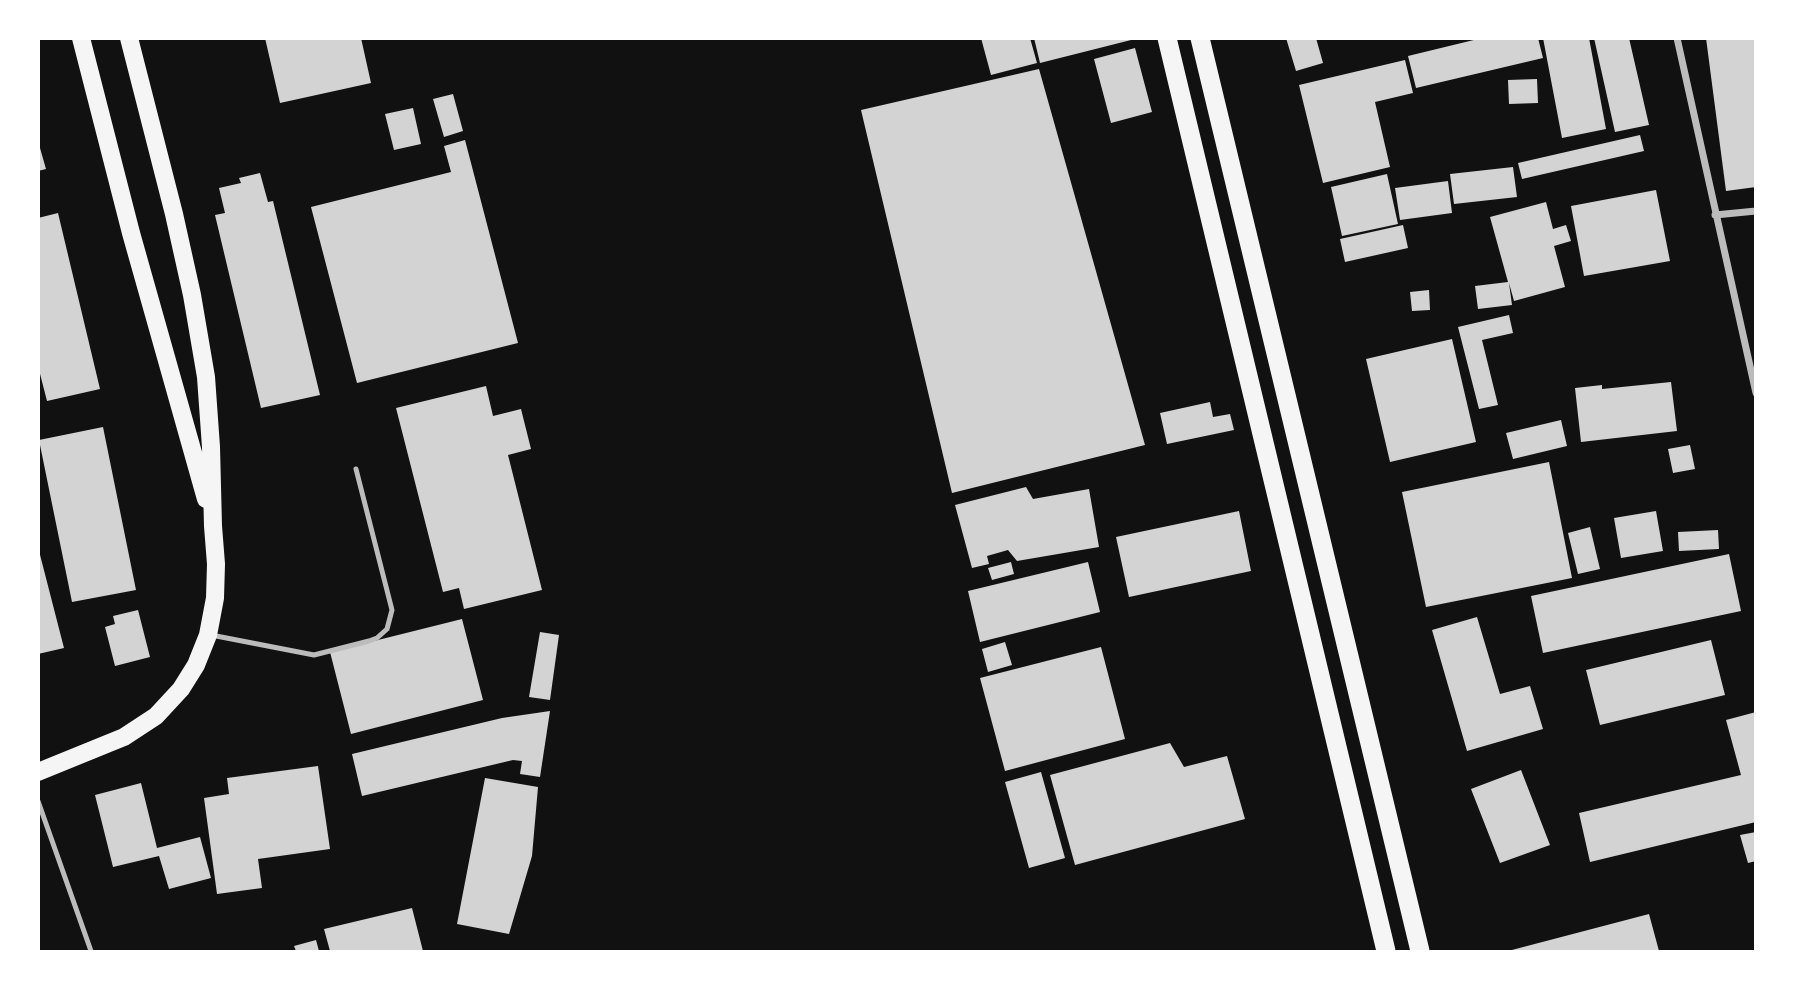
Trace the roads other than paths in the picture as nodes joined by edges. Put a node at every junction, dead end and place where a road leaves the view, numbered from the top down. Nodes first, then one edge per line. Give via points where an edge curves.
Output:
1 (81, 38) edge
2 (129, 38) edge
3 (1167, 38) edge
4 (1200, 38) edge
5 (1677, 38) edge
6 (1755, 211) edge
7 (1715, 215) junction
8 (1755, 393) edge
9 (356, 469) dead end
10 (213, 526) junction
11 (208, 635) junction
12 (38, 772) edge
13 (38, 801) edge
14 (91, 951) edge
15 (1386, 951) edge
16 (1420, 951) edge

1 - 10 main road
2 - 10 main road via 192,295 206,377
3 - 15 highway
4 - 16 highway
5 - 7 street
6 - 7 street
7 - 8 street
9 - 11 lane via 392,610 387,629 369,641 314,655
10 - 11 main road via 215,598
11 - 12 main road via 181,689 156,716 124,737
13 - 14 lane

